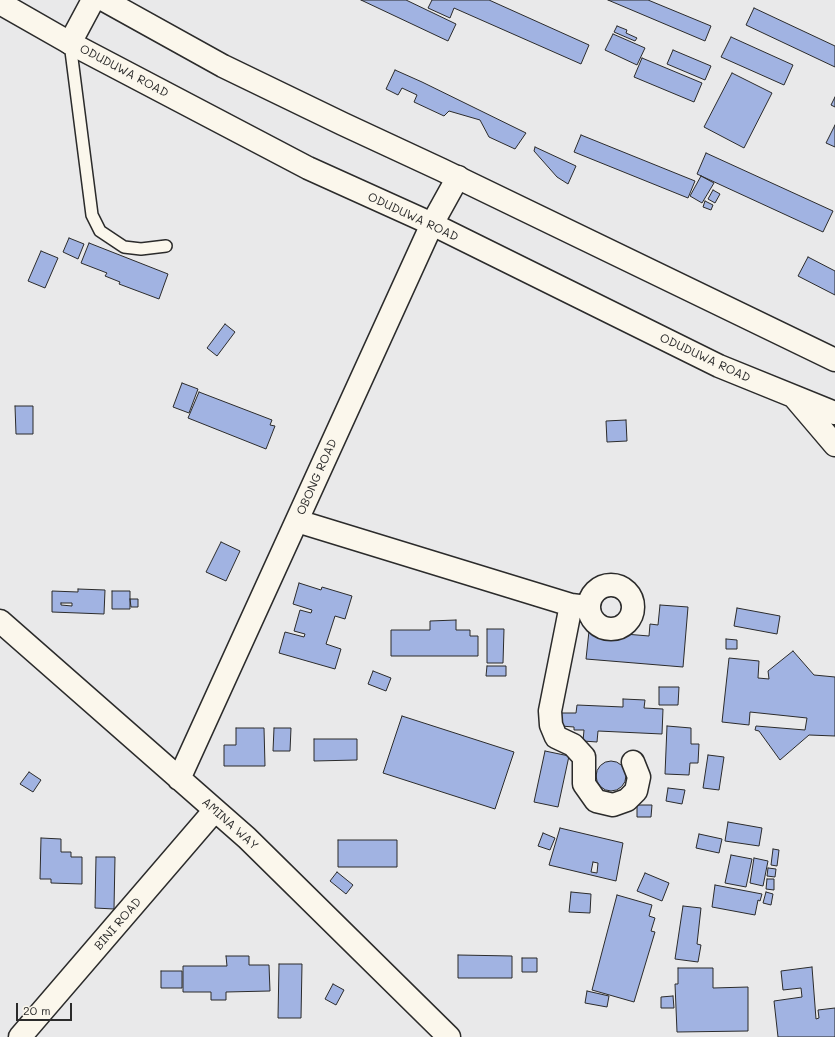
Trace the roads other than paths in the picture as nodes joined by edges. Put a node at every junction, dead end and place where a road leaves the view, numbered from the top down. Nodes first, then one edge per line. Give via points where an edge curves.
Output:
1 (92, 0) edge
2 (104, 0) edge
3 (0, 3) edge
4 (70, 43) junction
5 (458, 177) junction
6 (432, 224) junction
7 (166, 246) dead end
8 (835, 360) edge
9 (793, 396) junction
10 (835, 413) edge
11 (835, 445) edge
12 (297, 521) junction
13 (0, 622) edge
14 (633, 762) dead end
15 (179, 779) junction
16 (215, 810) junction
17 (20, 1037) edge
18 (449, 1037) edge

1 - 4 street
2 - 5 street via 223,66
3 - 4 street, ODUDUWA ROAD
4 - 6 street, ODUDUWA ROAD via 308,168
4 - 7 lane via 88,193 100,231 124,247 141,249
5 - 6 street, OBONG ROAD
5 - 8 street
6 - 9 street, ODUDUWA ROAD via 719,366
6 - 12 street, OBONG ROAD
9 - 10 street, ODUDUWA ROAD
9 - 11 street
12 - 14 street via 579,606 550,711 550,725 556,738 573,745 584,757 584,784 596,801 613,805 627,800 636,791 640,777
12 - 15 street, OBONG ROAD
13 - 15 street, AMINA WAY
15 - 16 street, AMINA WAY
16 - 17 street, BINI ROAD
16 - 18 street, AMINA WAY via 247,838

